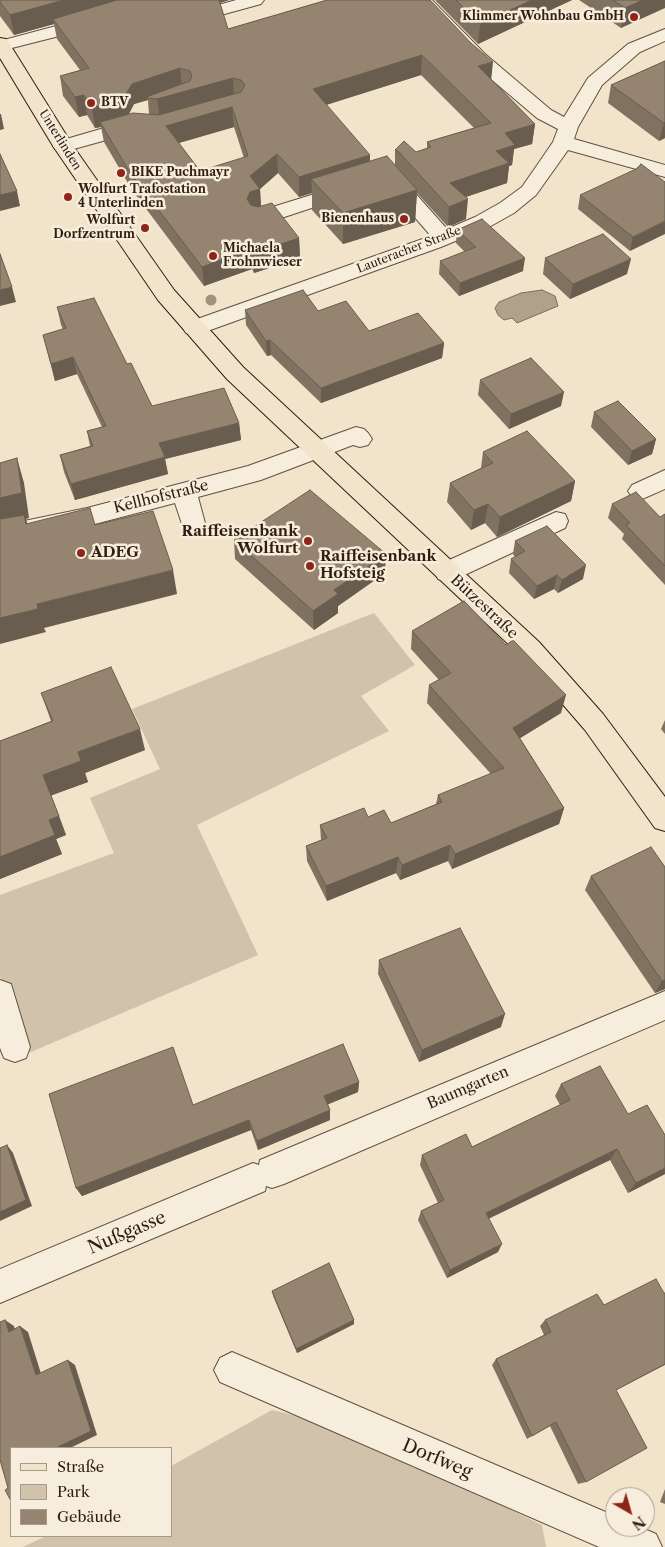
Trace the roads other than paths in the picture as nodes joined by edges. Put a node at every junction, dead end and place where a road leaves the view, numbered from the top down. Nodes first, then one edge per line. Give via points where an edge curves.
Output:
1 (161, 0) edge
2 (255, 0) edge
3 (422, 0) edge
4 (210, 13) edge
5 (665, 34) edge
6 (1, 44) edge
7 (161, 127) edge
8 (565, 134) junction
9 (63, 146) junction
10 (665, 171) edge
11 (260, 218) edge
12 (444, 238) junction
13 (176, 307) joint
14 (194, 328) junction
15 (360, 439) dead end
16 (318, 450) junction
17 (665, 479) edge
18 (184, 491) junction
19 (640, 491) dead end
20 (556, 521) dead end
21 (193, 523) dead end
22 (0, 535) edge
23 (446, 572) junction
24 (665, 819) edge
25 (0, 994) edge
26 (665, 1005) edge
27 (15, 1047) dead end
28 (262, 1175) joint
29 (0, 1286) edge
30 (232, 1370) dead end
31 (643, 1547) edge

1 - 6 street via 77,26
2 - 4 street
3 - 8 street via 478,58
5 - 8 street, Lauteracher Straße via 608,58
6 - 9 main road, Unterlinden
7 - 9 street via 138,117
8 - 10 street
8 - 12 street, Lauteracher Straße via 529,191 499,213
9 - 13 main road, Unterlinden
11 - 12 street via 390,177
12 - 14 street, Lauteracher Straße
13 - 14 main road, Bützestraße
14 - 16 main road, Bützestraße via 235,373
15 - 16 street, Kellhofstraße via 356,435
16 - 18 street, Kellhofstraße via 253,474
16 - 23 main road, Bützestraße
17 - 19 street
18 - 21 street
18 - 22 street, Kellhofstraße
20 - 23 street
23 - 24 main road, Bützestraße via 530,649 594,722
25 - 27 street
26 - 28 street, Baumgarten
28 - 29 street, Nußgasse
30 - 31 street, Dorfweg

